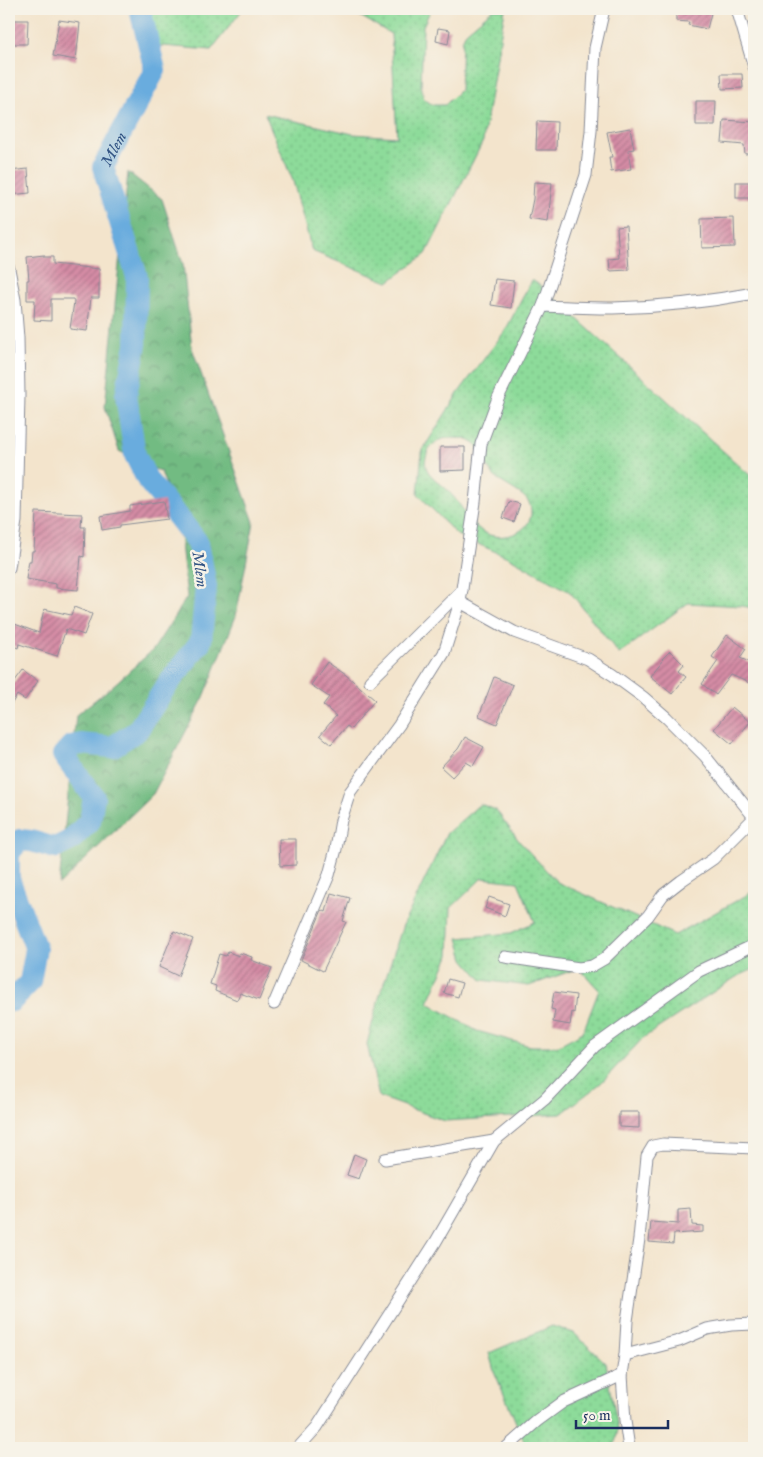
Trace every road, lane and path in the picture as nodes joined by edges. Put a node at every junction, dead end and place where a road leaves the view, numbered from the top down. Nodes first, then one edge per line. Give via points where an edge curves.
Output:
1 (604, 9) edge
2 (737, 9) edge
3 (754, 67) edge
4 (9, 269) edge
5 (754, 293) edge
6 (543, 306) junction
7 (9, 568) edge
8 (461, 596) junction
9 (370, 681) dead end
10 (754, 817) edge
11 (754, 945) edge
12 (504, 957) dead end
13 (274, 1004) dead end
14 (494, 1141) junction
15 (754, 1148) edge
16 (385, 1158) dead end
17 (754, 1324) edge
18 (625, 1355) junction
19 (622, 1375) junction
20 (298, 1448) edge
21 (506, 1448) edge
22 (629, 1448) edge

1 - 6 street via 595,48 586,175
2 - 3 street
4 - 7 street via 18,338 19,396 16,521
5 - 6 street via 670,305 612,308
6 - 8 street via 498,398 481,444
8 - 9 street
8 - 10 street via 514,632 588,659 614,675 667,718 705,756
8 - 13 street via 444,653 400,725 350,792 329,875
10 - 12 street via 713,859 663,895 642,922 604,959 592,966 579,968
11 - 14 street via 699,971 596,1046 545,1099
14 - 16 street
14 - 20 street via 436,1243 317,1427
15 - 18 street via 653,1146 647,1156
17 - 18 street via 707,1329
18 - 19 street
19 - 21 street via 563,1402
19 - 22 street

